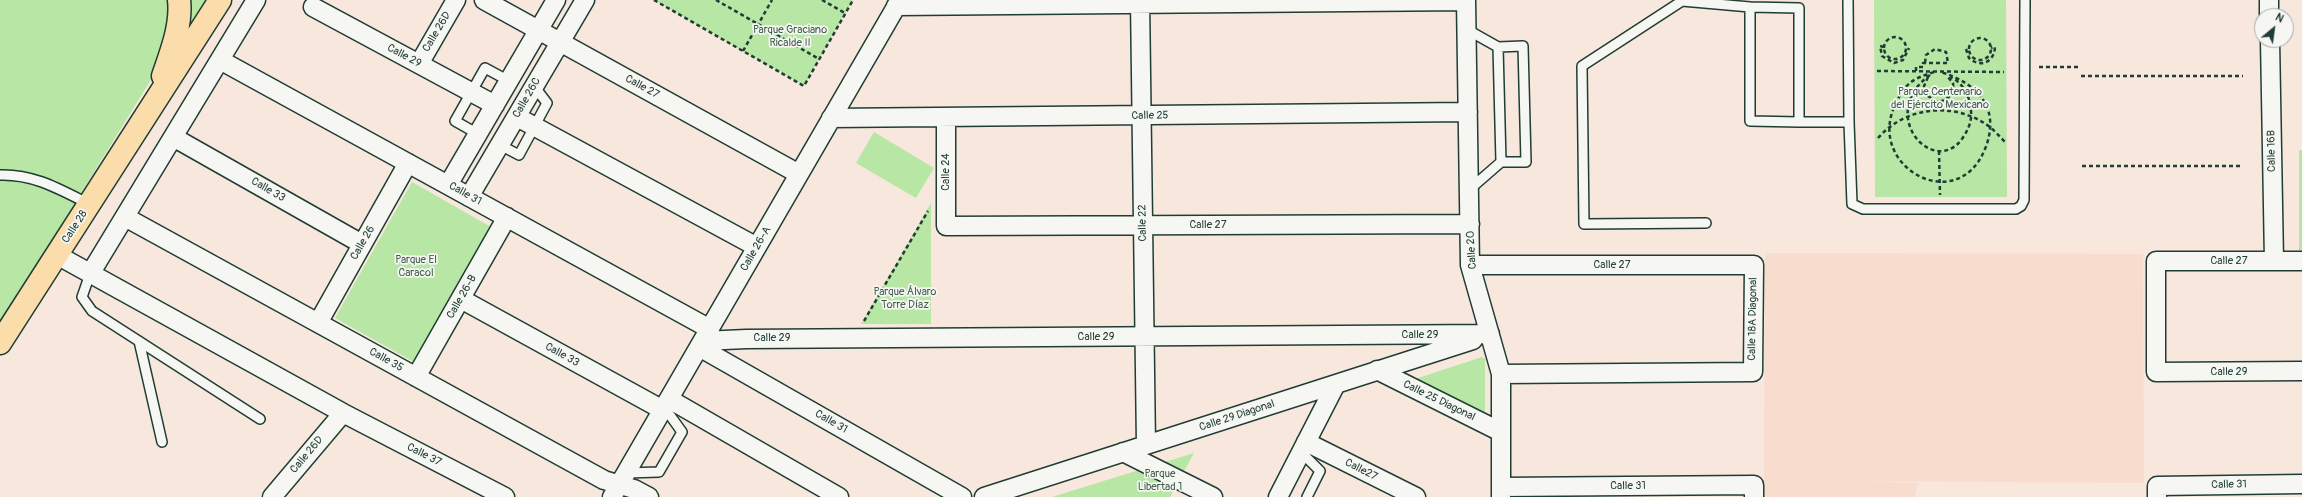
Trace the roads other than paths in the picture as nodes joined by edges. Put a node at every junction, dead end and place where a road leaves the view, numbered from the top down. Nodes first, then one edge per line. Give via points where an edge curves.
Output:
1 (179, 0) edge
2 (220, 0) edge
3 (256, 0) edge
4 (456, 0) edge
5 (484, 0) edge
6 (556, 0) edge
7 (585, 0) edge
8 (1848, 0) edge
9 (2025, 0) edge
10 (1466, 1) edge
11 (1140, 2) edge
12 (898, 3) edge
13 (313, 7) dead end
14 (1750, 7) junction
15 (1466, 29) junction
16 (539, 30) junction
17 (560, 42) junction
18 (1498, 47) junction
19 (2270, 48) edge
20 (220, 60) junction
21 (418, 64) junction
22 (509, 81) junction
23 (534, 86) junction
24 (471, 92) junction
25 (495, 105) junction
26 (150, 112) junction
27 (1468, 112) junction
28 (1141, 116) junction
29 (517, 117) junction
30 (831, 118) junction
31 (946, 118) junction
32 (1799, 122) junction
33 (1849, 122) junction
34 (535, 126) junction
35 (478, 134) junction
36 (173, 137) junction
37 (500, 145) junction
38 (1501, 162) junction
39 (408, 163) junction
40 (799, 174) junction
41 (0, 175) edge
42 (448, 185) junction
43 (1469, 190) junction
44 (470, 197) junction
45 (90, 204) junction
46 (125, 217) junction
47 (507, 217) junction
48 (1706, 223) dead end
49 (1470, 224) junction
50 (1143, 225) junction
51 (946, 226) joint
52 (362, 244) junction
53 (757, 247) junction
54 (56, 255) junction
55 (2274, 261) junction
56 (2302, 261) edge
57 (1470, 265) junction
58 (1754, 265) joint
59 (90, 274) junction
60 (461, 299) junction
61 (318, 323) junction
62 (1490, 334) junction
63 (1144, 336) junction
64 (704, 339) junction
65 (138, 341) junction
66 (0, 343) edge
67 (1377, 370) junction
68 (2156, 372) joint
69 (2302, 372) edge
70 (1501, 374) junction
71 (416, 377) junction
72 (1336, 384) junction
73 (665, 406) junction
74 (343, 413) junction
75 (260, 419) dead end
76 (1501, 432) junction
77 (162, 442) dead end
78 (1146, 445) junction
79 (1304, 447) junction
80 (1123, 452) junction
81 (2302, 484) edge
82 (628, 488) edge
83 (1010, 489) junction
84 (1754, 491) edge
85 (2157, 491) edge
86 (1501, 492) edge
87 (272, 497) edge
88 (505, 497) edge
89 (840, 497) edge
90 (962, 497) edge
91 (984, 497) edge
92 (1026, 497) edge
93 (1214, 497) edge
94 (1278, 497) edge
95 (1307, 497) edge
96 (1416, 497) edge

1 - 26 main road via 175,37
2 - 26 main road
3 - 20 street
4 - 21 street, Calle 26D
5 - 16 street, Calle 27
6 - 16 street
7 - 17 street, Calle 26C
8 - 33 lane
9 - 33 lane via 2024,200 2021,206 2008,209 1856,208 1852,204
10 - 11 street
10 - 15 street, Calle 20
11 - 12 street
11 - 28 street, Calle 22
12 - 30 street, Calle 26-A
13 - 21 street, Calle 29
14 - 32 lane via 1750,121
14 - 32 lane via 1799,8
14 - 48 lane via 1682,1 1582,66 1584,224
15 - 18 lane
15 - 27 street, Calle 20
16 - 17 street, Calle 27
16 - 22 street
17 - 23 street, Calle 26C
17 - 40 street, Calle 27
18 - 38 lane
18 - 38 lane via 1523,46 1526,162
19 - 55 street, Calle 16B
20 - 36 street
20 - 39 street, Calle 31
21 - 24 street, Calle 29
22 - 24 lane via 485,68
22 - 25 street
23 - 29 street, Calle 26C
23 - 34 lane via 547,103
24 - 25 street, Calle 29
24 - 35 lane via 455,121
25 - 35 street
26 - 45 main road, Calle 28
27 - 28 street, Calle 25
27 - 43 street, Calle 20
28 - 31 street, Calle 25
28 - 50 street, Calle 22
29 - 34 street
29 - 37 street, Calle 26C
30 - 31 street, Calle 25
30 - 40 street, Calle 26-A
31 - 51 street, Calle 24
32 - 33 lane
34 - 37 lane via 519,155
34 - 53 street
35 - 42 street
36 - 46 street
36 - 52 street, Calle 33
37 - 44 street, Calle 26C
38 - 43 lane
39 - 42 street, Calle 31
39 - 52 street, Calle 26
40 - 53 street, Calle 26-A
41 - 45 lane via 19,175 42,181
42 - 44 street, Calle 31
43 - 49 street, Calle 20
44 - 47 street, Calle 31
45 - 54 main road, Calle 28
46 - 59 street
46 - 61 street, Calle 35
47 - 60 street, Calle 26-B
47 - 64 street, Calle 31
49 - 50 street, Calle 27
49 - 57 street, Calle 20
50 - 51 street, Calle 27
50 - 63 street, Calle 22
52 - 61 street, Calle 26
53 - 64 street, Calle 26-A
54 - 59 street, Calle 37
54 - 66 main road, Calle 28
55 - 56 street, Calle 27
55 - 68 street, Calle 27 via 2156,261
57 - 58 street, Calle 27
57 - 62 street, Calle 20
58 - 70 street, Calle 18A Diagonal via 1753,372
59 - 65 lane via 82,297 92,311
59 - 74 street, Calle 37
60 - 71 street, Calle 26-B
60 - 73 street, Calle 33
61 - 71 street, Calle 35
62 - 63 street, Calle 29
62 - 67 street, Calle 29 Diagonal
62 - 70 street, Calle 20
63 - 64 street, Calle 29
63 - 78 street, Calle 22
64 - 73 street, Calle 26-A
64 - 90 street, Calle 31
65 - 75 lane
65 - 77 lane
67 - 72 street, Calle 29 Diagonal
67 - 76 street, Calle 25 Diagonal
68 - 69 street, Calle 29
70 - 76 street, Calle 20
71 - 82 street, Calle 35 via 604,480
72 - 78 street, Calle 29 Diagonal
72 - 79 street
73 - 82 street, Calle 26-A
73 - 82 lane via 682,432 659,472
73 - 89 street, Calle 33
74 - 87 street, Calle 26D
74 - 88 street, Calle 37
76 - 86 street, Calle 20
78 - 80 street, Calle 29 Diagonal
79 - 94 street
79 - 95 lane via 1320,471
79 - 96 street, Calle27
80 - 83 street, Calle 29 Diagonal
80 - 93 street
81 - 85 street, Calle 31
83 - 91 street, Calle 29 Diagonal
83 - 92 street
84 - 86 street, Calle 31

